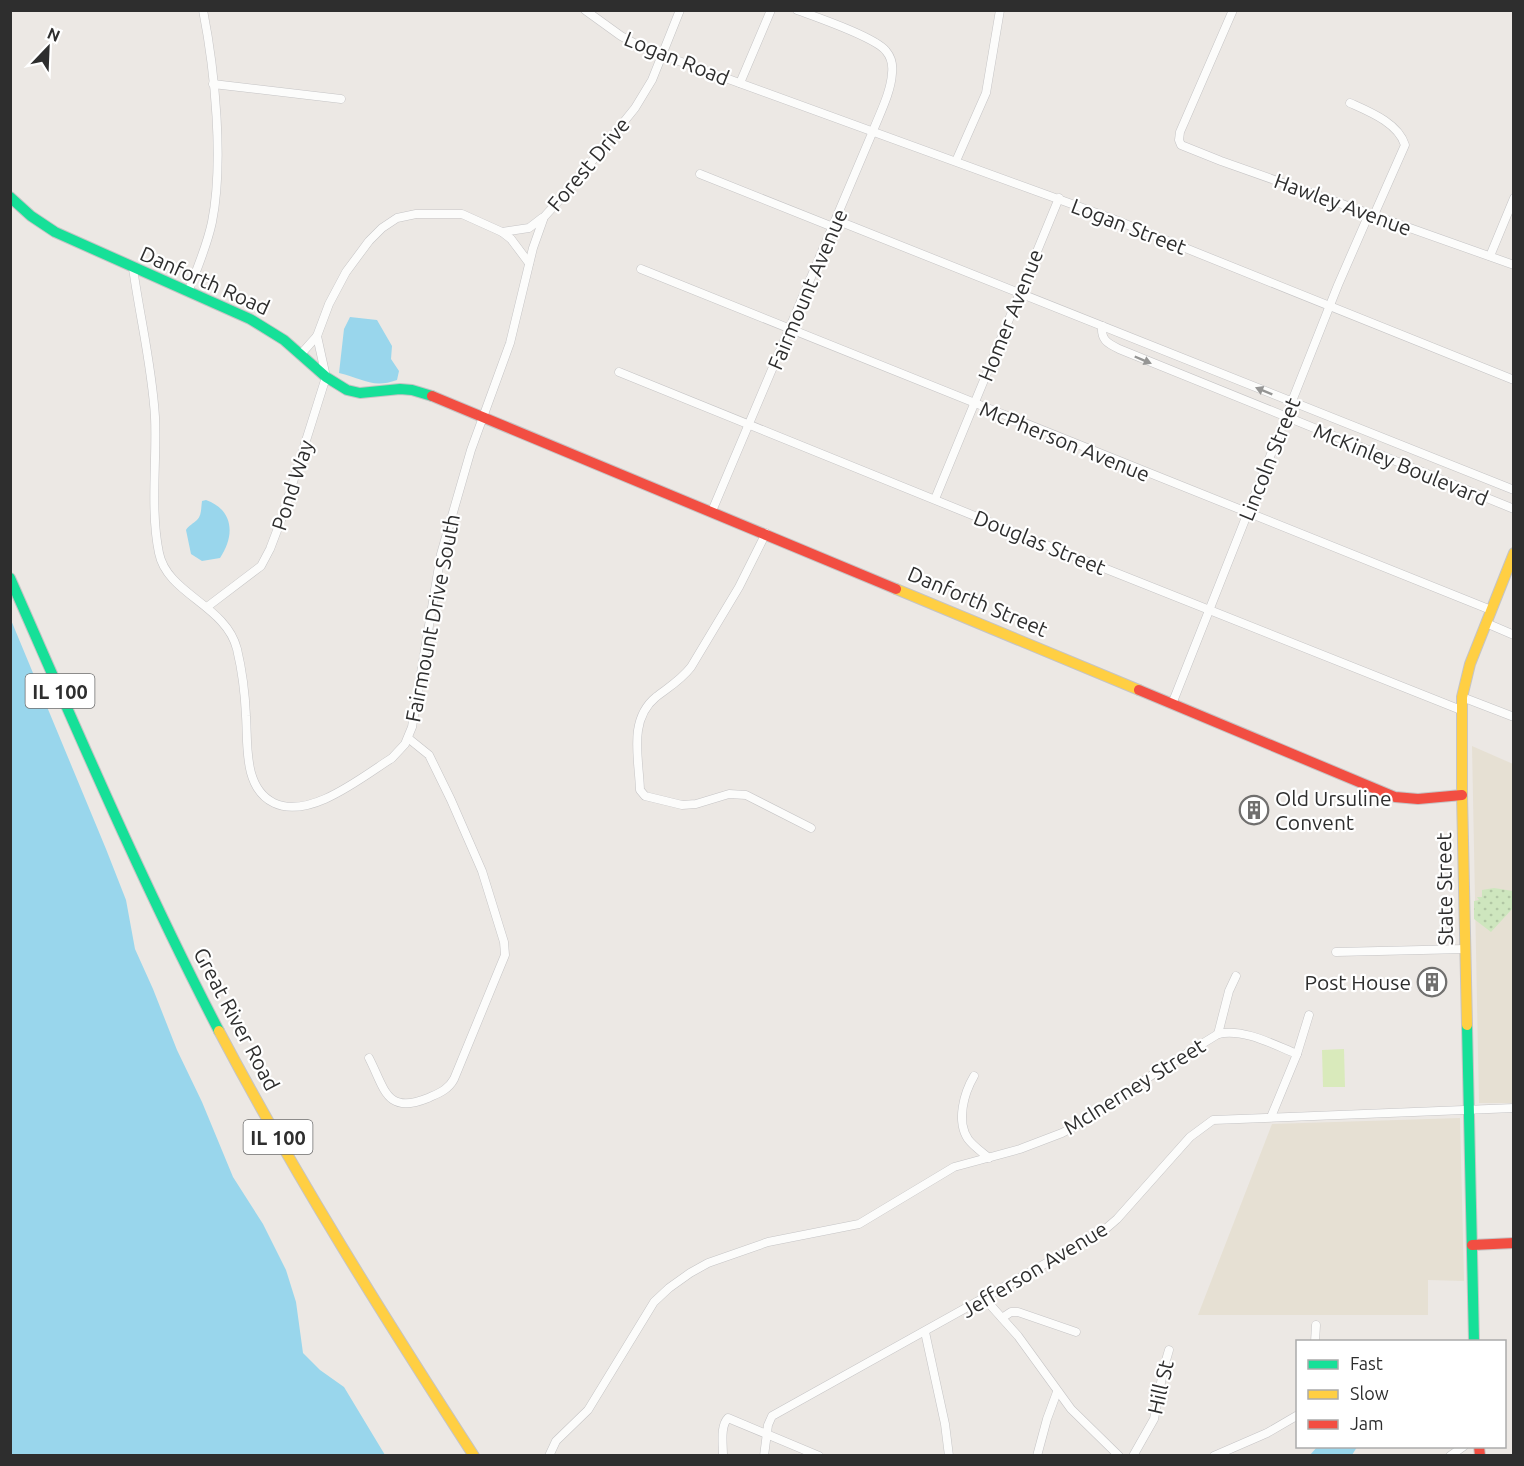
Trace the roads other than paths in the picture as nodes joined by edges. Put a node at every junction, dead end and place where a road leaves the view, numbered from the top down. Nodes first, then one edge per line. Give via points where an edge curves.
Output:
1 (203, 10) edge
2 (585, 10) edge
3 (680, 10) edge
4 (771, 10) edge
5 (797, 10) edge
6 (1000, 10) edge
7 (1233, 10) edge
8 (662, 55) junction
9 (740, 83) junction
10 (213, 84) junction
11 (341, 99) dead end
12 (1350, 103) dead end
13 (873, 131) junction
14 (956, 161) junction
15 (700, 174) dead end
16 (10, 197) edge
17 (1059, 198) junction
18 (1514, 198) edge
19 (1371, 215) junction
20 (544, 217) junction
21 (834, 224) junction
22 (502, 232) junction
23 (1490, 256) junction
24 (529, 263) junction
25 (1514, 265) edge
26 (133, 268) junction
27 (641, 269) dead end
28 (188, 292) junction
29 (1019, 293) junction
30 (1330, 305) junction
31 (1102, 326) junction
32 (790, 330) junction
33 (316, 336) junction
34 (301, 354) junction
35 (619, 372) dead end
36 (326, 377) junction
37 (1514, 380) edge
38 (1292, 403) junction
39 (974, 404) junction
40 (485, 416) junction
41 (1286, 417) junction
42 (748, 425) junction
43 (1486, 479) junction
44 (1514, 490) edge
45 (1479, 495) junction
46 (935, 499) junction
47 (1514, 509) edge
48 (712, 512) junction
49 (1248, 514) junction
50 (766, 533) junction
51 (1514, 554) edge
52 (10, 578) edge
53 (207, 608) junction
54 (1209, 610) junction
55 (1491, 610) junction
56 (1486, 623) junction
57 (1514, 635) edge
58 (1462, 697) junction
59 (1172, 704) junction
60 (1461, 710) junction
61 (1514, 717) edge
62 (408, 738) junction
63 (1462, 795) junction
64 (811, 828) dead end
65 (1465, 949) junction
66 (1336, 952) dead end
67 (1236, 976) dead end
68 (1309, 1015) dead end
69 (1218, 1034) junction
70 (1297, 1054) junction
71 (369, 1058) dead end
72 (974, 1076) dead end
73 (1514, 1108) edge
74 (1469, 1110) junction
75 (1271, 1117) junction
76 (989, 1158) junction
77 (1514, 1243) edge
78 (1472, 1245) junction
79 (985, 1299) junction
80 (1002, 1318) junction
81 (1316, 1325) dead end
82 (925, 1332) junction
83 (1076, 1332) dead end
84 (1315, 1340) edge
85 (1474, 1340) edge
86 (1169, 1350) dead end
87 (1057, 1392) junction
88 (1296, 1416) edge
89 (766, 1434) junction
90 (474, 1455) edge
91 (549, 1455) edge
92 (723, 1455) edge
93 (764, 1455) edge
94 (819, 1455) edge
95 (949, 1455) edge
96 (1036, 1455) edge
97 (1119, 1455) edge
98 (1133, 1455) edge
99 (1214, 1455) edge

1 - 10 street
2 - 8 street, Logan Road via 621,36
3 - 8 street, Forest Drive
4 - 9 street
5 - 13 street, Fairmount Avenue via 887,52 892,64 891,82
6 - 14 street via 986,93
7 - 19 street, Hawley Avenue via 1178,136 1180,143
8 - 9 street, Logan Road
8 - 20 street, Forest Drive via 635,108
9 - 13 street, Logan Street
10 - 11 street
10 - 28 street via 214,204 207,239
12 - 19 street, Lincoln Street via 1388,123 1402,136 1405,145
13 - 14 street, Logan Street
13 - 21 street, Fairmount Avenue
14 - 17 street, Logan Street
15 - 21 street, McKinley Boulevard
16 - 26 street, Danforth Road via 49,229
17 - 29 street, Homer Avenue
17 - 30 street, Logan Street
18 - 23 street
19 - 23 street, Hawley Avenue
19 - 30 street, Lincoln Street
20 - 22 street via 529,228
20 - 24 street, Forest Drive
21 - 29 street, McKinley Boulevard
21 - 32 street, Fairmount Avenue
22 - 24 street
22 - 33 street via 462,214 397,218 382,228 346,272
23 - 25 street, Hawley Avenue
24 - 40 street, Forest Drive via 516,320
26 - 28 street, Danforth Road
26 - 53 street, Fairmount Drive South via 153,399 158,550 167,572
27 - 32 street, McPherson Avenue
28 - 34 street, Danforth Road via 250,319
29 - 31 street, McKinley Boulevard
29 - 39 street, Homer Avenue
30 - 37 street, Logan Street
30 - 38 street, Lincoln Street
38 -> 31 street, McKinley Boulevard
31 -> 41 street, McKinley Boulevard via 1104,341 1119,349
32 - 39 street, McPherson Avenue
32 - 42 street, Fairmount Avenue
33 - 34 street
33 - 36 street
34 - 36 street, Danforth Road
35 - 42 street, Douglas Street
36 - 40 street, Danforth Road via 360,393 400,389 425,392
36 - 53 street, Pond Way via 270,549 261,566
38 - 41 street, Lincoln Street
38 - 43 street, McKinley Boulevard
39 - 46 street, Homer Avenue
39 - 49 street, McPherson Avenue
40 - 48 street, Danforth Street
40 - 62 street, Fairmount Drive South via 471,450 441,554
41 - 45 street, McKinley Boulevard
41 - 49 street, Lincoln Street
42 - 46 street, Douglas Street
42 - 48 street, Fairmount Avenue
43 - 44 street, McKinley Boulevard
43 - 45 street
45 - 47 street, McKinley Boulevard
46 - 54 street, Douglas Street
48 - 50 street, Danforth Street
49 - 54 street, Lincoln Street
49 - 55 street, McPherson Avenue
50 - 59 street, Danforth Street
50 - 64 street via 691,667 640,717 640,790 645,796 682,805 729,794 746,795
51 - 55 street, State Street
52 - 90 street, Great River Road / IL 100 via 114,815 221,1034 338,1239
53 - 62 street, Fairmount Drive South via 229,629 237,648 250,769 269,800 291,807 319,802 392,758
54 - 59 street, Lincoln Street
54 - 60 street, Douglas Street
55 - 56 street, State Street
56 - 57 street
56 - 58 street, State Street
58 - 60 street, State Street
58 - 61 street
59 - 63 street, Danforth Street via 1395,796 1410,799
60 - 63 street, State Street
62 - 71 street via 429,755 459,819 486,884 506,955 448,1088 417,1102 400,1104 387,1093
63 - 65 street, State Street
65 - 66 street
65 - 74 street, State Street
67 - 69 street
68 - 70 street
69 - 70 street, McInerney Street via 1241,1035
69 - 76 street, McInerney Street via 1077,1125 1042,1142
70 - 75 street
72 - 76 street via 964,1100 962,1128
73 - 74 street, Jefferson Avenue
74 - 75 street, Jefferson Avenue
74 - 78 street, State Street
75 - 79 street, Jefferson Avenue via 1218,1119 1205,1124 1102,1232
76 - 91 street, McInerney Street via 954,1167 859,1224 768,1242 732,1253 690,1273 654,1302 588,1410 556,1441
77 - 78 street
78 - 85 street, State Street
79 - 80 street
79 - 82 street, Jefferson Avenue
80 - 83 street via 1018,1312
80 - 87 street
81 - 84 street
82 - 89 street, Jefferson Avenue via 772,1416
82 - 95 street
86 - 98 street, Hill St via 1154,1419
87 - 96 street
87 - 97 street
88 - 99 street
89 - 92 street via 728,1418 723,1426
89 - 93 street
89 - 94 street

